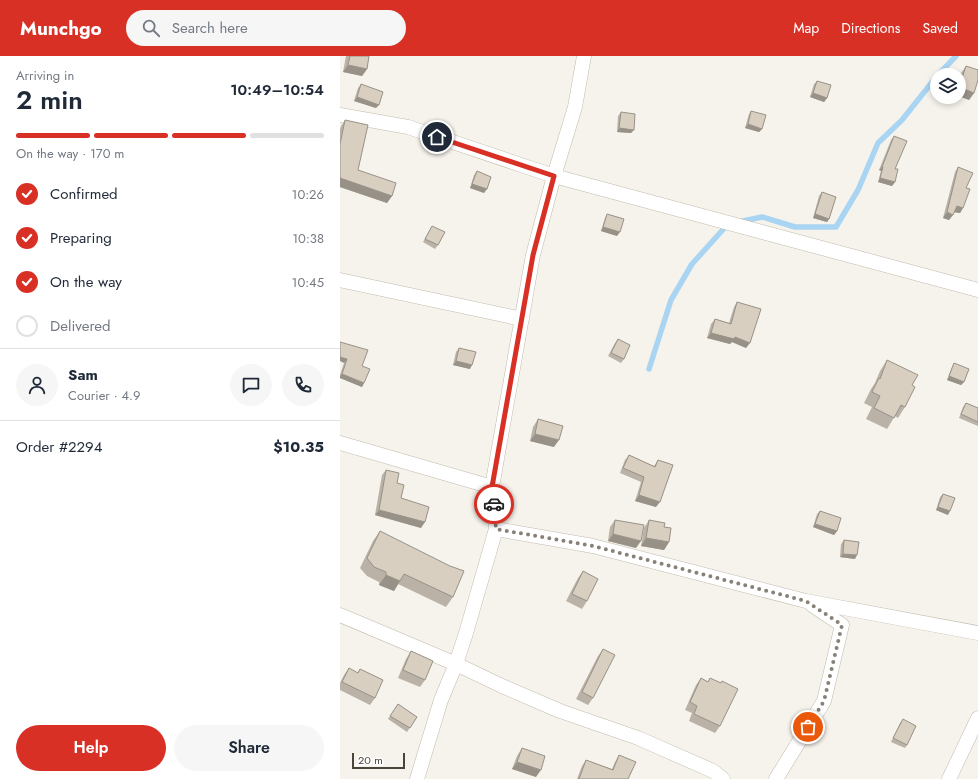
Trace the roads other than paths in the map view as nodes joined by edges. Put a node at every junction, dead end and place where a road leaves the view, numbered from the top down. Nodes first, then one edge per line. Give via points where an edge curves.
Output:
1 (584, 56) edge
2 (340, 116) edge
3 (554, 176) junction
4 (340, 280) edge
5 (978, 290) edge
6 (522, 319) junction
7 (340, 443) edge
8 (492, 487) junction
9 (496, 529) junction
10 (806, 601) junction
11 (340, 615) edge
12 (978, 633) edge
13 (456, 664) junction
14 (978, 718) edge
15 (417, 779) edge
16 (723, 779) edge
17 (776, 779) edge
18 (949, 779) edge

1 - 3 street via 575,107
2 - 3 street via 408,127
3 - 5 street
3 - 6 street via 533,255
4 - 6 street
6 - 8 street
7 - 8 street
8 - 9 street
9 - 10 street via 593,546
9 - 13 street
10 - 12 street
10 - 17 street via 842,625 824,701
11 - 13 street
13 - 15 street via 441,700
13 - 16 street via 560,711 638,738 712,771
14 - 18 street

